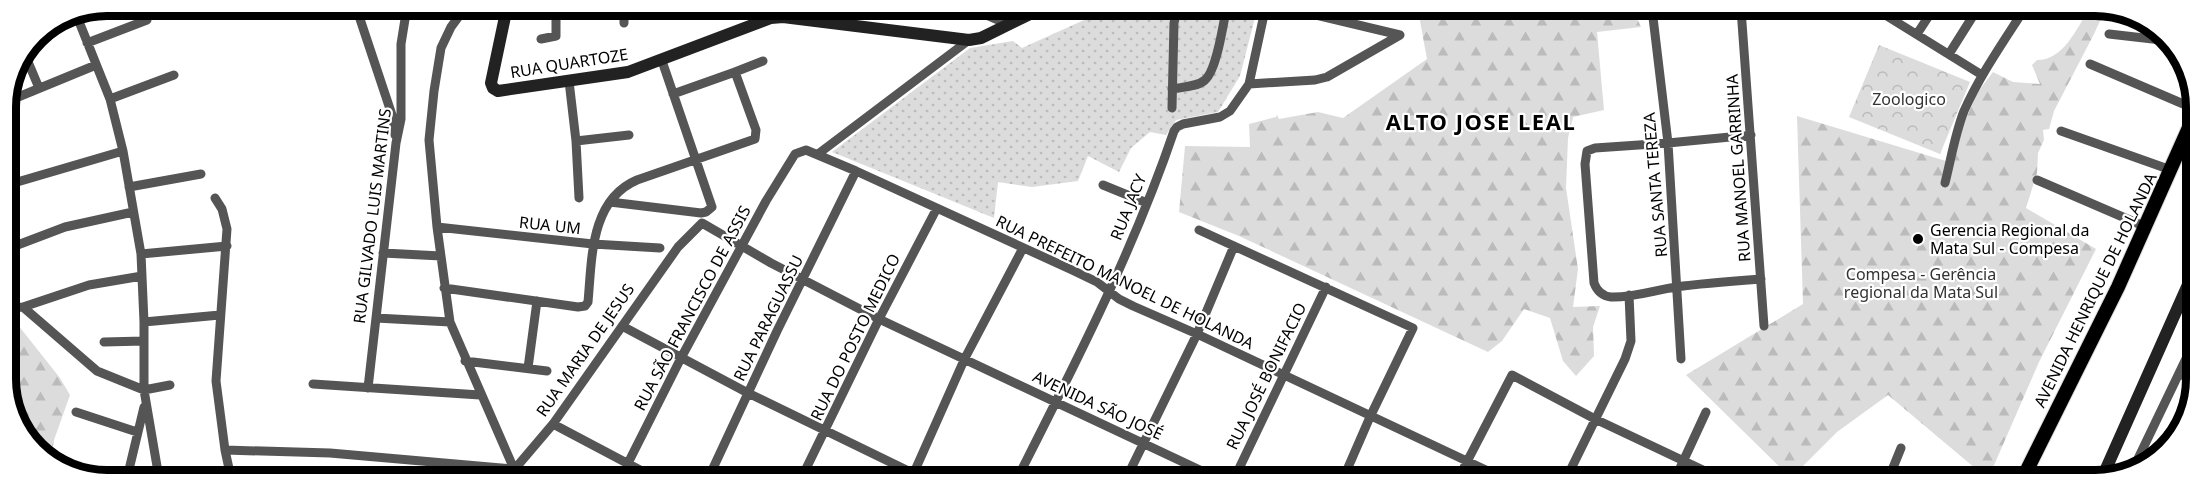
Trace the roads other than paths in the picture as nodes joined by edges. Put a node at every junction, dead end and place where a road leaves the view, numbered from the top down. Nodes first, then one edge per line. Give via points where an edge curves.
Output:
1 (359, 16) edge
2 (406, 16) edge
3 (459, 16) edge
4 (505, 16) edge
5 (556, 16) edge
6 (624, 16) edge
7 (990, 16) edge
8 (1025, 16) edge
9 (1176, 16) edge
10 (1225, 16) edge
11 (1264, 16) edge
12 (1320, 16) edge
13 (1653, 16) edge
14 (1741, 16) edge
15 (1887, 16) edge
16 (1929, 16) edge
17 (1973, 16) edge
18 (2020, 16) edge
19 (147, 20) dead end
20 (79, 21) edge
21 (624, 23) dead end
22 (1010, 24) junction
23 (1917, 34) junction
24 (2109, 34) dead end
25 (541, 39) dead end
26 (2156, 39) edge
27 (969, 40) junction
28 (87, 43) junction
29 (1948, 54) junction
30 (662, 61) junction
31 (763, 61) dead end
32 (28, 63) edge
33 (2090, 64) dead end
34 (96, 65) junction
35 (735, 72) junction
36 (174, 75) dead end
37 (1982, 75) junction
38 (569, 81) junction
39 (1250, 84) junction
40 (39, 88) junction
41 (1172, 89) junction
42 (673, 94) junction
43 (18, 97) edge
44 (110, 99) junction
45 (2186, 104) edge
46 (1172, 108) dead end
47 (2061, 130) dead end
48 (629, 135) dead end
49 (1751, 135) junction
50 (2186, 135) edge
51 (576, 141) junction
52 (396, 143) junction
53 (1668, 143) junction
54 (123, 151) junction
55 (795, 154) joint
56 (818, 154) junction
57 (696, 159) junction
58 (2171, 170) junction
59 (856, 171) junction
60 (201, 174) dead end
61 (2037, 180) dead end
62 (17, 182) edge
63 (1945, 183) dead end
64 (1103, 185) dead end
65 (129, 187) junction
66 (215, 198) dead end
67 (579, 198) dead end
68 (610, 202) junction
69 (1148, 202) junction
70 (936, 208) junction
71 (133, 212) junction
72 (702, 223) joint
73 (437, 227) junction
74 (2146, 227) junction
75 (1199, 230) dead end
76 (593, 244) junction
77 (17, 245) edge
78 (742, 245) junction
79 (227, 246) junction
80 (1234, 246) junction
81 (660, 248) dead end
82 (1023, 248) junction
83 (383, 253) junction
84 (141, 254) junction
85 (441, 256) junction
86 (142, 276) junction
87 (1761, 279) junction
88 (803, 280) junction
89 (1678, 286) junction
90 (1326, 287) junction
91 (444, 288) junction
92 (2186, 289) edge
93 (1108, 291) junction
94 (1629, 295) junction
95 (537, 300) junction
96 (23, 306) junction
97 (17, 307) edge
98 (220, 315) junction
99 (376, 318) junction
100 (879, 319) junction
101 (144, 322) junction
102 (450, 322) junction
103 (622, 326) junction
104 (1764, 326) dead end
105 (1197, 334) junction
106 (144, 341) junction
107 (104, 342) dead end
108 (681, 358) junction
109 (965, 358) junction
110 (1681, 359) dead end
111 (465, 361) junction
112 (2186, 361) edge
113 (528, 368) junction
114 (547, 371) dead end
115 (1284, 375) junction
116 (2180, 375) junction
117 (2186, 375) edge
118 (313, 384) dead end
119 (170, 385) dead end
120 (368, 388) junction
121 (144, 390) junction
122 (748, 393) junction
123 (480, 395) junction
124 (145, 401) junction
125 (1056, 403) junction
126 (76, 412) dead end
127 (1706, 412) dead end
128 (1370, 417) junction
129 (1595, 419) junction
130 (554, 424) junction
131 (825, 431) junction
132 (137, 432) junction
133 (1143, 443) junction
134 (1901, 448) dead end
135 (225, 450) junction
136 (2138, 459) edge
137 (1683, 460) junction
138 (627, 462) junction
139 (1467, 462) junction
140 (514, 468) junction
141 (2106, 468) edge
142 (1130, 469) edge
143 (1199, 469) edge
144 (1239, 469) edge
145 (1347, 469) edge
146 (1463, 469) edge
147 (1483, 469) edge
148 (1571, 469) edge
149 (1679, 469) edge
150 (1701, 469) edge
151 (1892, 469) edge
152 (2027, 469) edge
153 (129, 470) edge
154 (158, 470) edge
155 (229, 470) edge
156 (624, 470) edge
157 (641, 470) edge
158 (712, 470) edge
159 (806, 470) edge
160 (900, 470) edge
161 (915, 470) edge
162 (1022, 470) edge

1 - 52 street via 393,118
2 - 52 street, RUA GILVADO LUIS MARTINS via 401,44 401,119
3 - 73 street via 441,48 434,92 429,140
4 - 38 street, RUA QUARTOZE via 493,88 503,91
5 - 25 street via 556,36
6 - 21 street
7 - 22 street
8 - 22 street, RUA QUARTOZE
9 - 41 street
10 - 41 street via 1207,79
11 - 39 street, RUA JACY
12 - 39 street via 1400,35 1327,77
13 - 53 street, RUA SANTA TEREZA
14 - 49 street, RUA MANOEL GARRINHA
15 - 23 street
16 - 23 street
17 - 29 street
18 - 37 street
19 - 28 street
20 - 28 street
22 - 27 street, RUA QUARTOZE
23 - 29 street
24 - 26 street
27 - 30 street, RUA QUARTOZE via 776,18
27 - 56 street
28 - 34 street
29 - 37 street
30 - 38 street, RUA QUARTOZE via 628,72
30 - 42 street
31 - 35 street
32 - 40 street
33 - 45 street
34 - 40 street
34 - 44 street
35 - 42 street
35 - 57 street via 756,130 755,140
36 - 44 street
37 - 63 street via 1964,111
38 - 51 street
39 - 69 street, RUA JACY via 1230,111 1220,117 1177,127
40 - 43 street
41 - 46 street
42 - 57 street
44 - 54 street
47 - 58 street
48 - 51 street
49 - 53 street
49 - 87 street, RUA MANOEL GARRINHA
50 - 58 main road, AVENIDA HENRIQUE DE HOLANDA
51 - 67 street
52 - 83 street, RUA GILVADO LUIS MARTINS
53 - 89 street, RUA SANTA TEREZA
53 - 94 street via 1591,149 1585,155 1594,283 1597,290 1610,297
54 - 62 street
54 - 65 street
55 - 56 street, RUA PREFEITO MANOEL DE HOLANDA via 806,150
55 - 78 street, RUA SÃO FRANCISCO DE ASSIS
56 - 59 street, RUA PREFEITO MANOEL DE HOLANDA
57 - 68 street via 625,185
57 - 68 street via 712,207 706,212
58 - 74 main road, AVENIDA HENRIQUE DE HOLANDA
59 - 70 street, RUA PREFEITO MANOEL DE HOLANDA
59 - 88 street, RUA PARAGUASSU
60 - 65 street
61 - 74 street
64 - 69 street
65 - 71 street
66 - 79 street via 227,229
68 - 76 street
69 - 93 street, RUA JACY
70 - 82 street, RUA PREFEITO MANOEL DE HOLANDA
70 - 100 street, RUA DO POSTO MEDICO
71 - 77 street via 64,227
71 - 84 street
72 - 78 street, AVENIDA SÃO JOSÉ
72 - 103 street, RUA MARIA DE JESUS via 678,247
73 - 76 street, RUA UM
73 - 85 street
74 - 152 main road, AVENIDA HENRIQUE DE HOLANDA
75 - 80 street
76 - 81 street, RUA UM
76 - 95 street via 585,306
78 - 88 street, AVENIDA SÃO JOSÉ
78 - 108 street, RUA SÃO FRANCISCO DE ASSIS
79 - 84 street
79 - 98 street
80 - 90 street
80 - 105 street
82 - 93 street, RUA PREFEITO MANOEL DE HOLANDA via 1087,277
82 - 109 street
83 - 85 street
83 - 99 street, RUA GILVADO LUIS MARTINS
84 - 86 street
85 - 91 street
86 - 96 street via 89,285
86 - 101 street
87 - 89 street
87 - 104 street, RUA MANOEL GARRINHA
88 - 100 street, AVENIDA SÃO JOSÉ
88 - 122 street, RUA PARAGUASSU
89 - 94 street
89 - 110 street, RUA SANTA TEREZA
90 - 115 street, RUA JOSÉ BONIFACIO
90 - 128 street via 1413,328
91 - 95 street
91 - 102 street
92 - 141 street
93 - 105 street, RUA PREFEITO MANOEL DE HOLANDA
93 - 125 street, RUA JACY
94 - 129 street via 1631,341
95 - 113 street
96 - 97 street
96 - 121 street via 98,371
98 - 101 street
98 - 135 street via 216,381
99 - 102 street
99 - 120 street, RUA GILVADO LUIS MARTINS
100 - 109 street, AVENIDA SÃO JOSÉ
100 - 131 street, RUA DO POSTO MEDICO
101 - 106 street
102 - 111 street
103 - 108 street
103 - 130 street, RUA MARIA DE JESUS
105 - 115 street, RUA PREFEITO MANOEL DE HOLANDA
105 - 133 street
106 - 107 street
106 - 121 street
108 - 122 street
108 - 138 street, RUA SÃO FRANCISCO DE ASSIS
109 - 125 street, AVENIDA SÃO JOSÉ
109 - 161 street
111 - 113 street
111 - 123 street
112 - 116 street
113 - 114 street
115 - 128 street, RUA PREFEITO MANOEL DE HOLANDA
115 - 144 street, RUA JOSÉ BONIFACIO
116 - 117 street
116 - 136 street
118 - 120 street
119 - 121 street
120 - 123 street
121 - 124 street
122 - 131 street
122 - 158 street, RUA PARAGUASSU
123 - 140 street
124 - 132 street
124 - 154 street
125 - 133 street, AVENIDA SÃO JOSÉ
125 - 162 street, RUA JACY
126 - 132 street
127 - 137 street
128 - 139 street, RUA PREFEITO MANOEL DE HOLANDA
128 - 145 street
129 - 137 street
129 - 139 street via 1512,375
129 - 148 street
130 - 138 street
130 - 140 street, RUA MARIA DE JESUS
131 - 159 street, RUA DO POSTO MEDICO
131 - 160 street
132 - 153 street
133 - 142 street
133 - 143 street, AVENIDA SÃO JOSÉ
134 - 151 street
135 - 140 street via 330,453
135 - 155 street
137 - 149 street
137 - 150 street
138 - 156 street, RUA SÃO FRANCISCO DE ASSIS
138 - 157 street
139 - 146 street
139 - 147 street, RUA PREFEITO MANOEL DE HOLANDA

